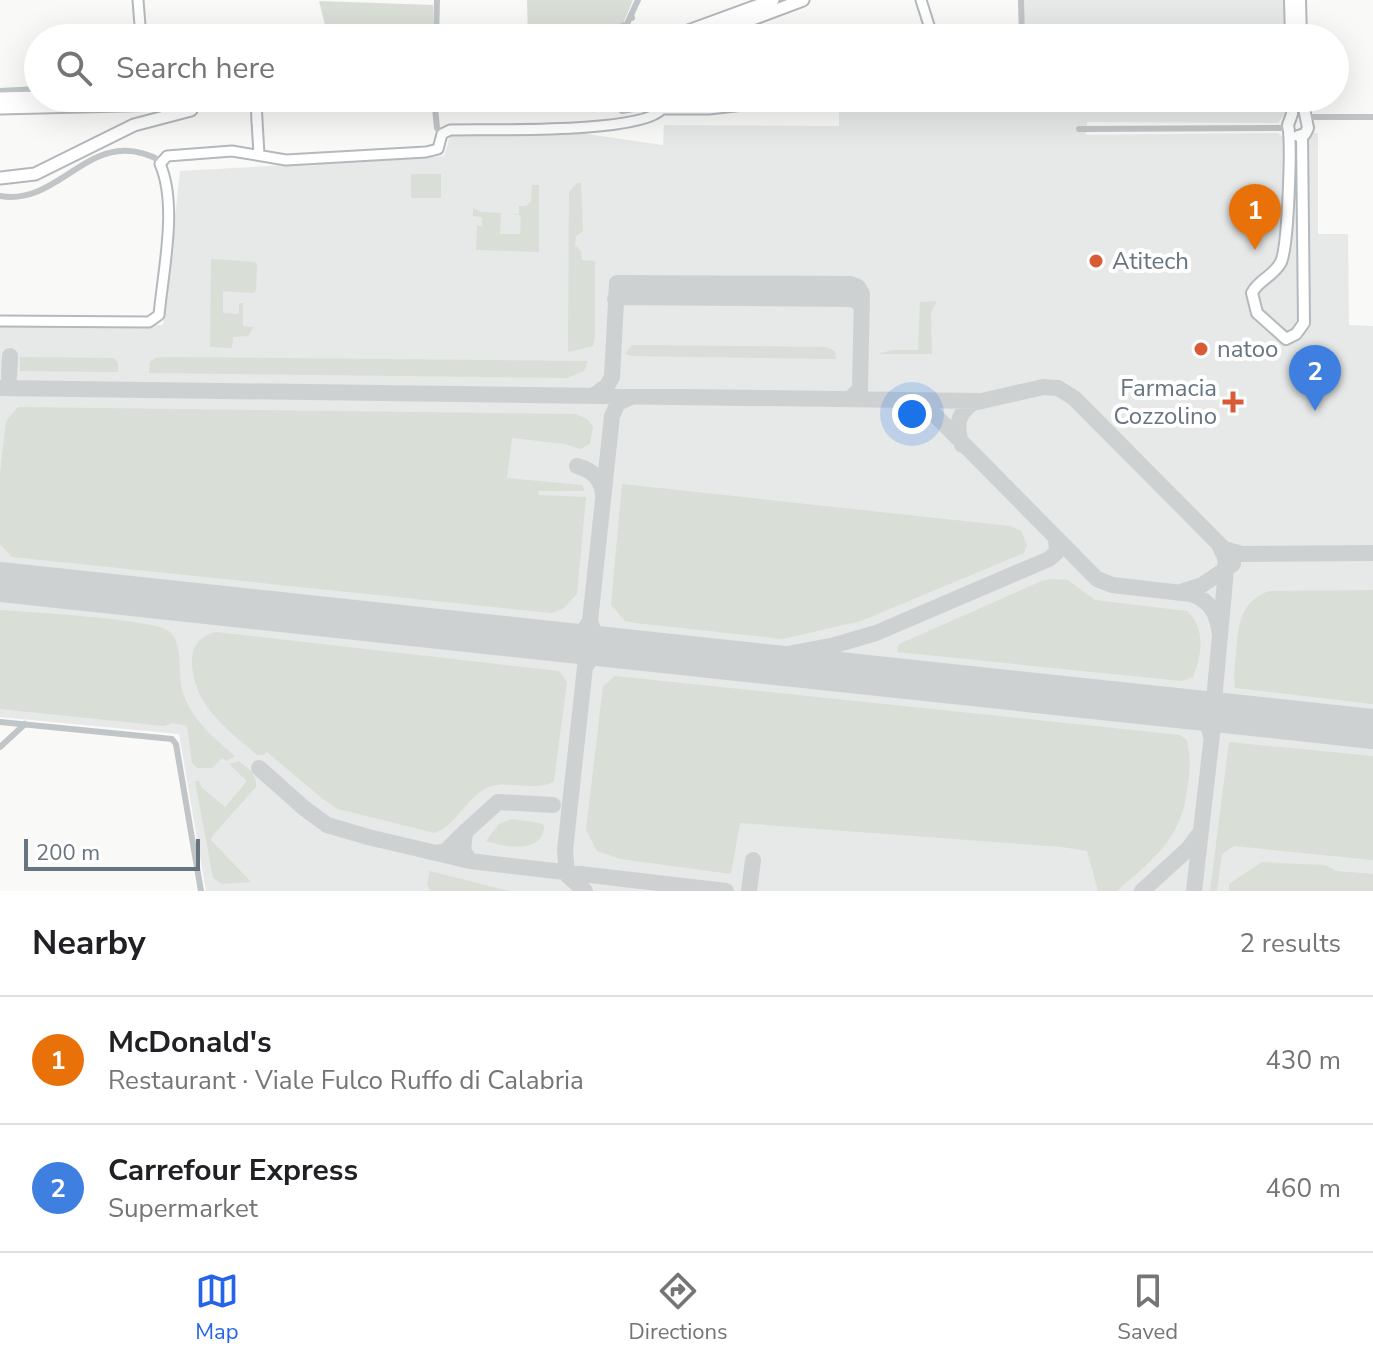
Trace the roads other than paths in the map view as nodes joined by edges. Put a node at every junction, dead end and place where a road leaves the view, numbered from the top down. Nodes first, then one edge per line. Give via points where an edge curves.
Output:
1 (138, 0) edge
2 (437, 0) edge
3 (638, 0) edge
4 (773, 0) edge
5 (803, 0) edge
6 (921, 0) edge
7 (1021, 0) edge
8 (1290, 0) edge
9 (1300, 0) edge
10 (140, 24) edge
11 (436, 24) edge
12 (627, 24) edge
13 (707, 24) edge
14 (739, 24) edge
15 (929, 24) edge
16 (1022, 24) edge
17 (1291, 24) edge
18 (1301, 24) edge
19 (24, 90) edge
20 (0, 91) edge
21 (24, 97) edge
22 (0, 98) edge
23 (24, 107) edge
24 (0, 108) edge
25 (191, 112) edge
26 (257, 112) edge
27 (435, 112) edge
28 (660, 112) edge
29 (1290, 112) edge
30 (1303, 112) edge
31 (1329, 117) junction
32 (1373, 117) edge
33 (1289, 126) junction
34 (1305, 127) junction
35 (1079, 129) dead end
36 (442, 134) junction
37 (259, 154) junction
38 (161, 161) junction
39 (0, 178) edge
40 (0, 196) edge
41 (0, 321) edge
42 (0, 722) edge
43 (25, 724) junction
44 (0, 747) edge
45 (201, 891) edge

1 - 10 street
2 - 11 street
3 - 12 street
4 - 13 highway
5 - 14 highway
6 - 15 street
7 - 16 street
8 - 17 main road
9 - 18 main road
19 - 20 street
21 - 22 highway
23 - 24 highway
25 - 39 highway via 134,125 35,174
26 - 37 street, bridge
27 - 36 street
28 - 36 street via 573,129
29 - 33 main road
30 - 34 main road
31 - 32 street
31 - 34 street
31 - 34 street
33 - 34 main road via 1295,135
33 - 34 main road via 1295,116
33 - 34 main road via 1285,251 1275,273 1252,293 1257,313 1286,339 1304,323
33 - 35 street
36 - 37 street via 438,149 426,152 286,160
37 - 38 street via 195,153
38 - 40 street via 119,149 25,197
38 - 41 street via 169,198 155,320
42 - 43 street
43 - 44 street
43 - 45 street via 167,738 176,744

